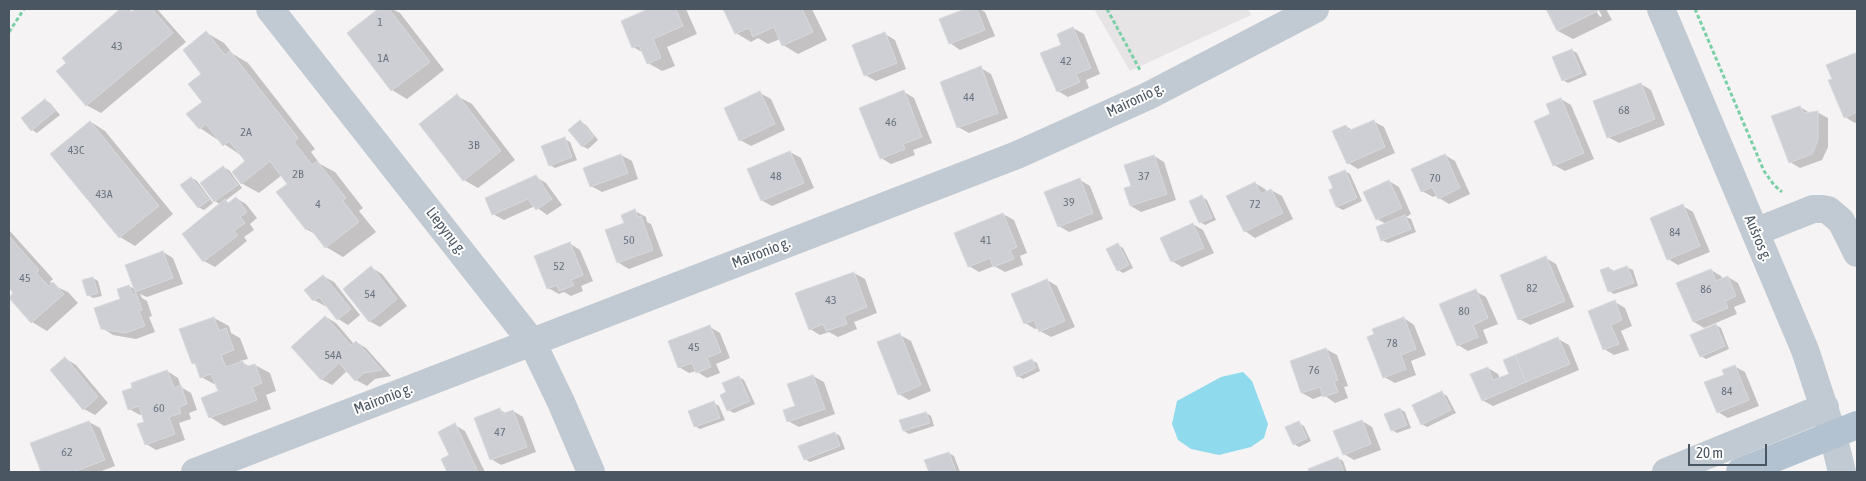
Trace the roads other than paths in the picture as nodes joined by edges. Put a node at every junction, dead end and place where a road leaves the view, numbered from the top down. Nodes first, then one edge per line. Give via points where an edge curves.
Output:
1 (270, 9) edge
2 (1315, 9) edge
3 (1662, 9) edge
4 (1755, 232) junction
5 (1857, 253) edge
6 (532, 342) junction
7 (1825, 407) junction
8 (1857, 425) edge
9 (1833, 469) edge
10 (195, 472) edge
11 (590, 472) edge
12 (1666, 472) edge
13 (1740, 472) edge

1 - 6 street, Liepynų g.
2 - 6 street, Maironio g. via 1148,96 1017,155
3 - 4 street, Aušros g.
4 - 5 street via 1813,209 1828,210 1841,221
4 - 7 street, Aušros g. via 1805,350
6 - 10 street, Maironio g.
6 - 11 street, Liepynų g.
7 - 9 street, Aušros g.
7 - 12 street
8 - 13 main road, bridge

